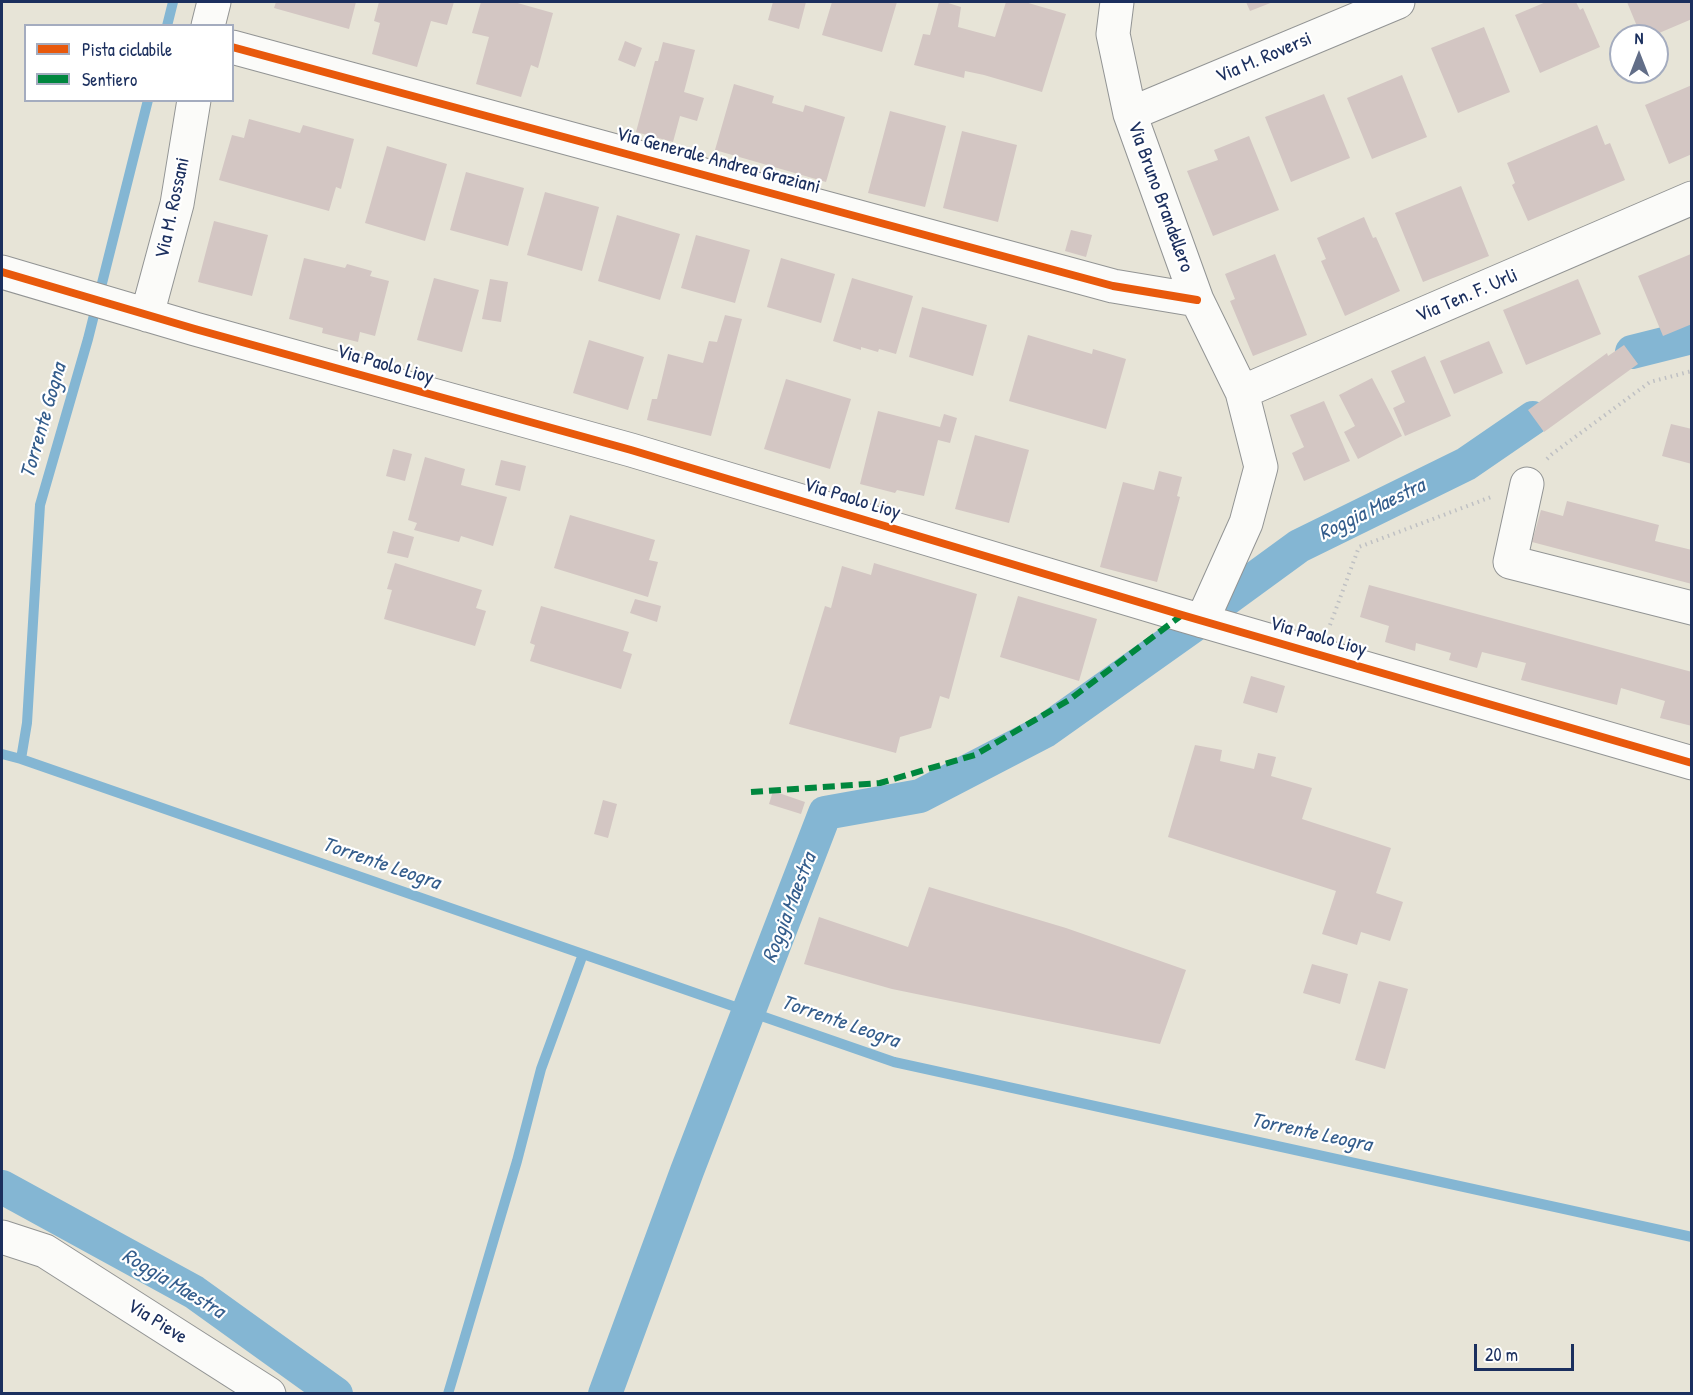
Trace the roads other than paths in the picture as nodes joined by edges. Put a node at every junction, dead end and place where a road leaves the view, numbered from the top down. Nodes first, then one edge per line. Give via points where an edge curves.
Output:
1 (214, 2) edge
2 (1117, 2) edge
3 (1398, 2) edge
4 (208, 24) edge
5 (234, 48) edge
6 (194, 102) edge
7 (1130, 114) junction
8 (1692, 198) edge
9 (2, 272) edge
10 (1197, 300) junction
11 (134, 311) junction
12 (1242, 392) junction
13 (1527, 483) road end
14 (1692, 608) edge
15 (1202, 621) junction
16 (1692, 763) edge
17 (2, 1237) edge
18 (269, 1394) edge

1 - 4 street
2 - 7 street, Via Bruno Brandellero via 1113,34
3 - 7 street, Via M. Roversi
5 - 10 street, Via Generale Andrea Graziani via 1113,286
6 - 11 street, Via M. Rossani via 177,204
7 - 10 street, Via Bruno Brandellero
8 - 12 street, Via Ten. F. Urli
9 - 11 street, Via Paolo Lioy
10 - 12 street, Via Bruno Brandellero
11 - 15 street, Via Paolo Lioy via 631,450
12 - 15 street, Via Bruno Brandellero via 1261,467 1246,523
13 - 14 street via 1510,562
15 - 16 street, Via Paolo Lioy
17 - 18 street, Via Pieve via 45,1251

